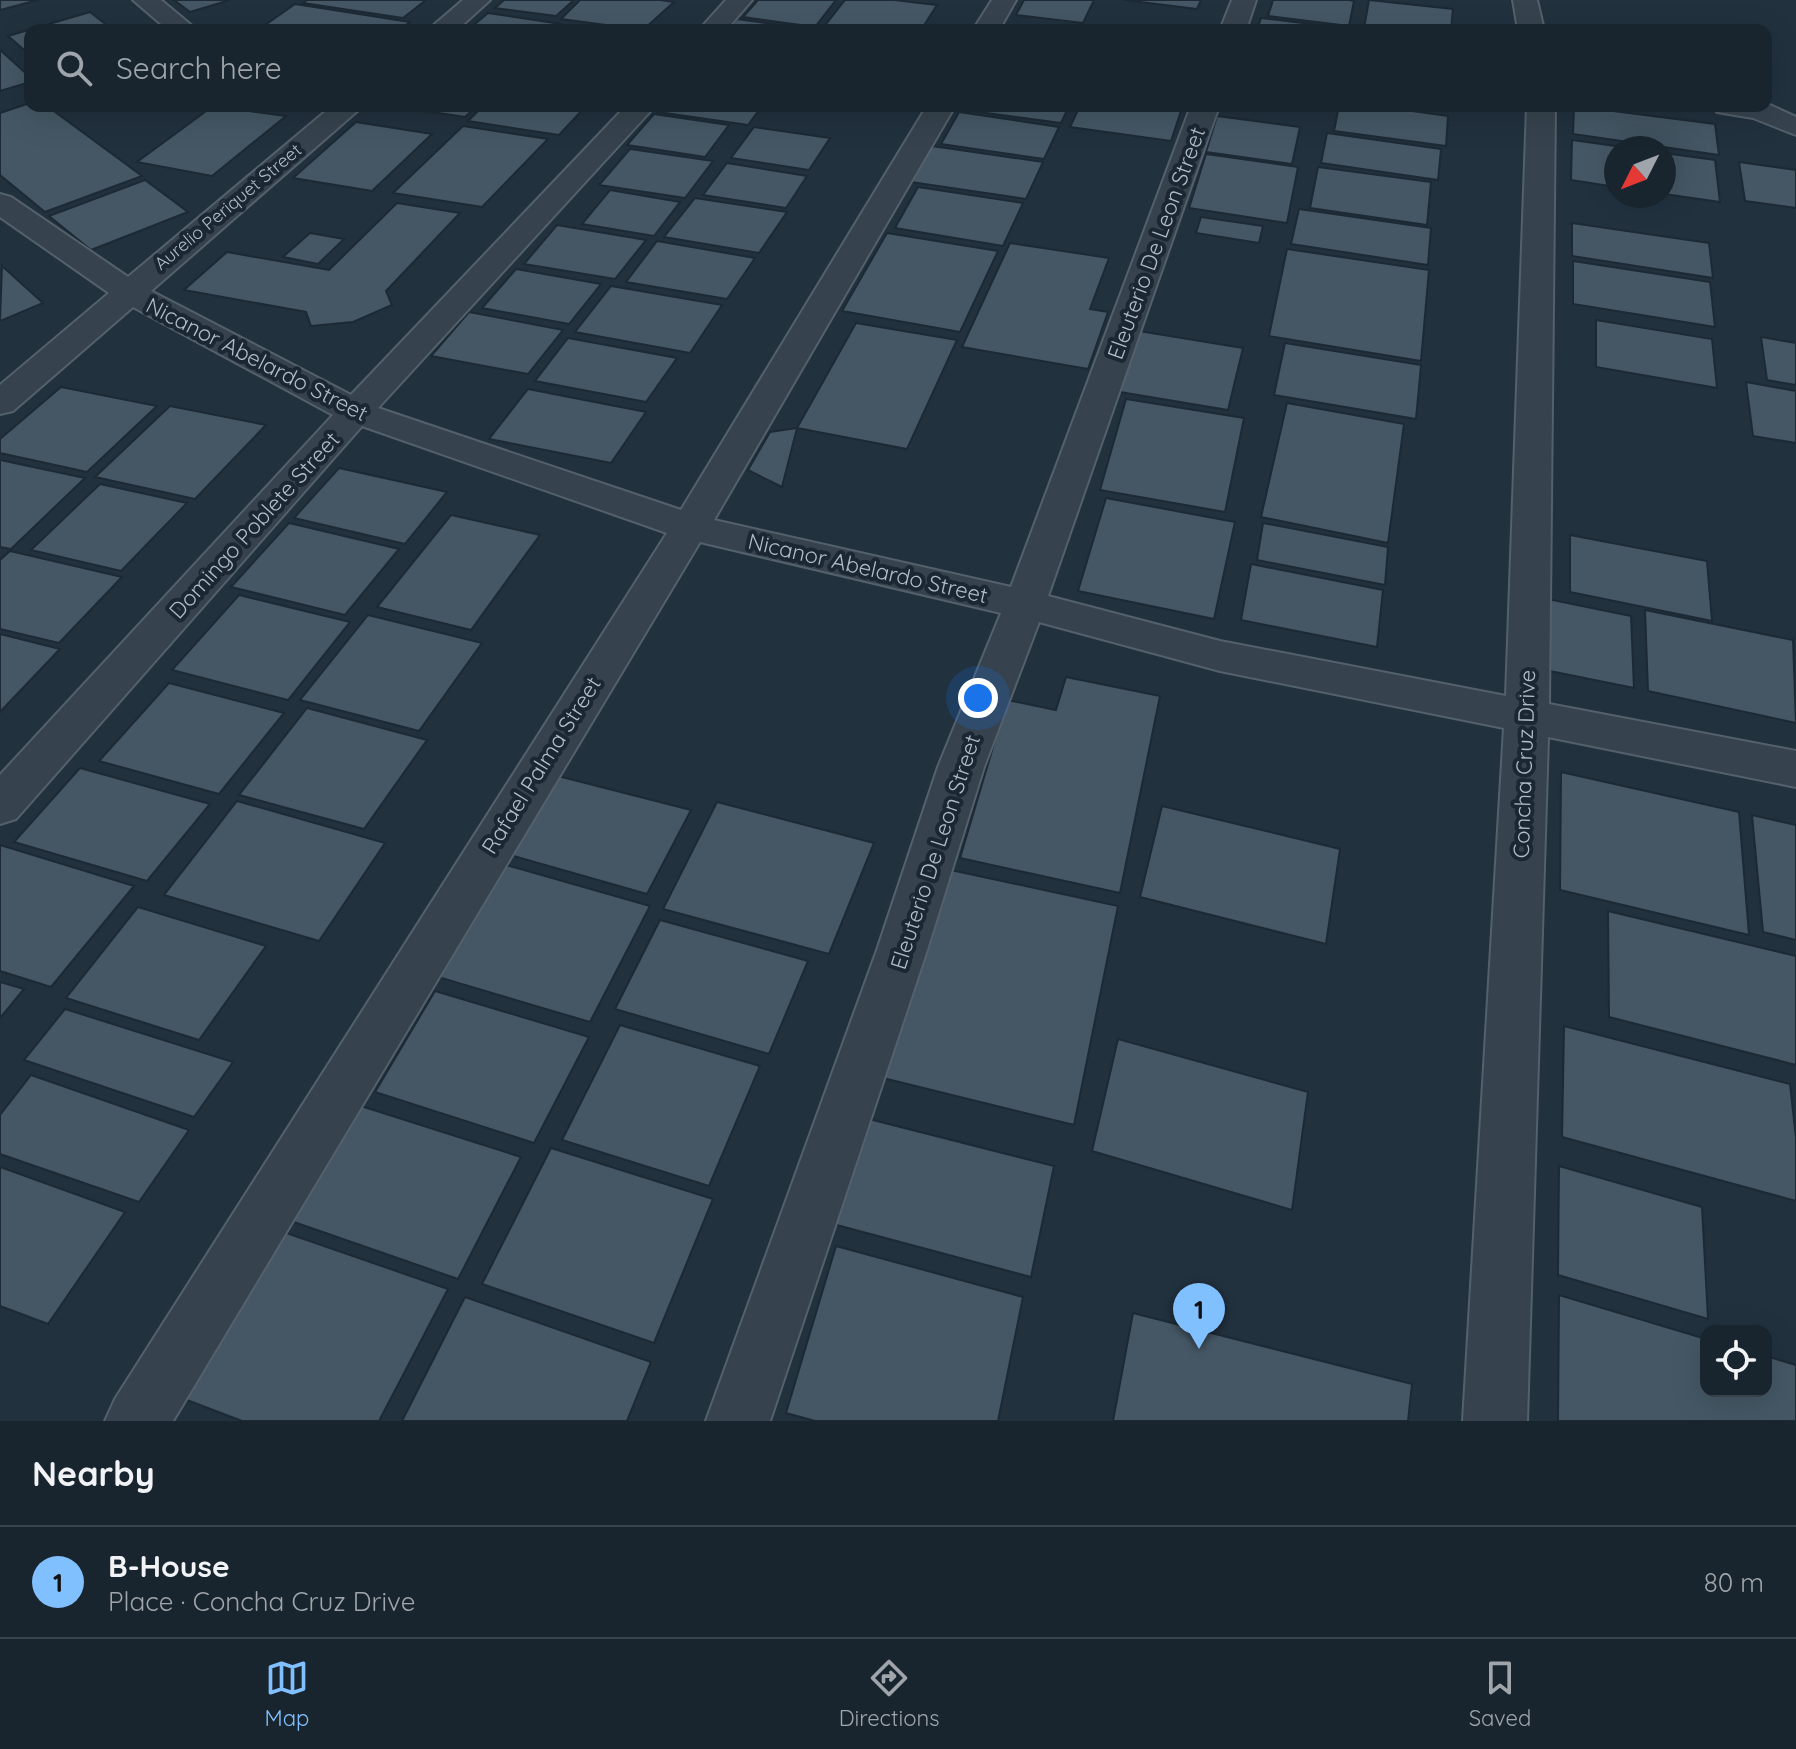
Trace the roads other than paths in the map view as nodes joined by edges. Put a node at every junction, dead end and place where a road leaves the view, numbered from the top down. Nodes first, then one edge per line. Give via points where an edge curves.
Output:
1 (145, 0) edge
2 (478, 0) edge
3 (740, 0) edge
4 (1004, 0) edge
5 (1244, 0) edge
6 (1525, 0) edge
7 (176, 24) edge
8 (448, 24) edge
9 (718, 24) edge
10 (990, 24) edge
11 (1235, 24) edge
12 (1530, 24) edge
13 (342, 112) edge
14 (635, 112) edge
15 (937, 112) edge
16 (1203, 112) edge
17 (1541, 112) edge
18 (1762, 112) edge
19 (1796, 127) edge
20 (0, 203) edge
21 (127, 291) junction
22 (0, 403) edge
23 (355, 412) junction
24 (690, 527) junction
25 (1025, 604) junction
26 (1527, 717) junction
27 (1796, 769) edge
28 (0, 806) edge
29 (137, 1421) edge
30 (738, 1421) edge
31 (1495, 1421) edge

1 - 7 street
2 - 8 street
3 - 9 street
4 - 10 street
5 - 11 street
6 - 12 street
13 - 21 street, Aurelio Periquet Street
14 - 23 street, Domingo Poblete Street
15 - 24 street, Rafael Palma Street
16 - 25 street, Eleuterio De Leon Street
17 - 26 street, Concha Cruz Drive
18 - 19 street
20 - 21 street, Nicanor Abelardo Street
21 - 22 street, Aurelio Periquet Street
21 - 23 street, Nicanor Abelardo Street
23 - 24 street, Nicanor Abelardo Street
23 - 28 street, Domingo Poblete Street
24 - 25 street, Nicanor Abelardo Street
24 - 29 street, Rafael Palma Street
25 - 26 street, Nicanor Abelardo Street via 1220,656
25 - 30 street, Eleuterio De Leon Street via 961,767
26 - 27 street, Nicanor Abelardo Street
26 - 31 street, Concha Cruz Drive

